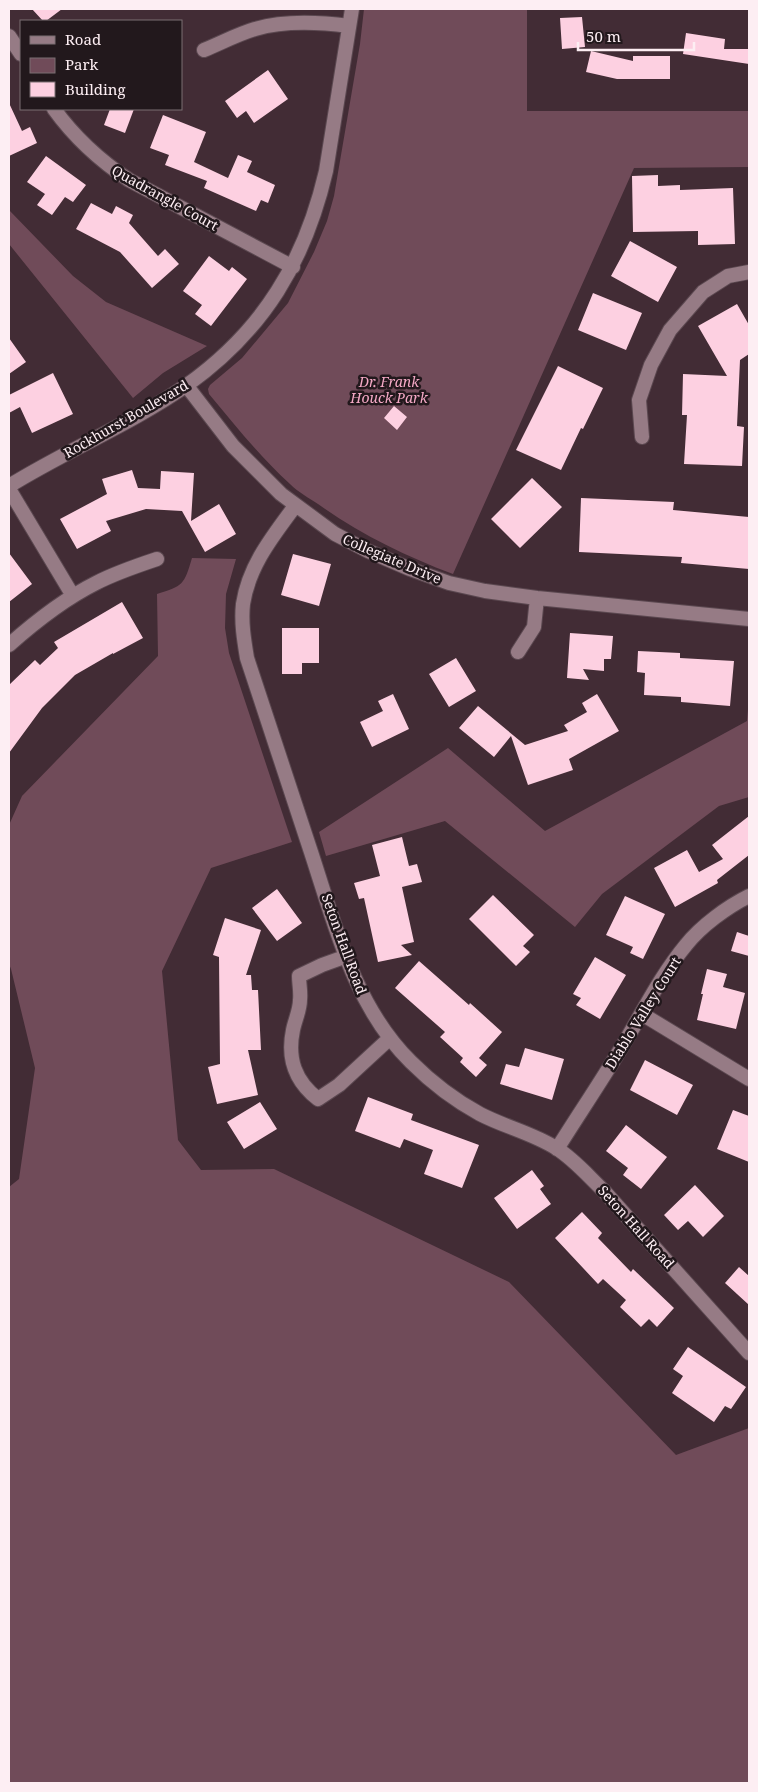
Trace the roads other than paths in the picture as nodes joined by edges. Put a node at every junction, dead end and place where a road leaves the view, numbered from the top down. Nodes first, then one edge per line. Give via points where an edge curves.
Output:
1 (352, 9) edge
2 (349, 26) junction
3 (9, 36) edge
4 (204, 50) dead end
5 (20, 52) edge
6 (55, 110) edge
7 (293, 267) junction
8 (749, 272) edge
9 (186, 385) junction
10 (642, 437) dead end
11 (9, 488) edge
12 (296, 506) junction
13 (157, 559) dead end
14 (73, 596) junction
15 (537, 598) junction
16 (749, 619) edge
17 (9, 645) edge
18 (518, 652) dead end
19 (749, 896) edge
20 (346, 956) junction
21 (642, 1014) junction
22 (390, 1038) junction
23 (749, 1079) edge
24 (558, 1149) junction
25 (749, 1352) edge

1 - 2 street, Rockhurst Boulevard
2 - 4 street via 325,23 279,25 255,29
2 - 7 street, Rockhurst Boulevard via 326,171 315,215
3 - 5 street
6 - 7 street, Quadrangle Court via 83,145 107,166
7 - 9 street, Rockhurst Boulevard via 250,328 223,356
8 - 10 street via 728,276 703,292 670,330 651,365 640,400
9 - 11 street, Rockhurst Boulevard
9 - 12 street, Collegiate Drive via 233,446 267,482
11 - 14 street
12 - 15 street, Collegiate Drive via 335,534 410,569 458,585
12 - 20 street, Seton Hall Road via 256,562 243,605 243,632 247,658
13 - 14 street via 97,582
14 - 17 street
15 - 16 street, Collegiate Drive
15 - 18 street via 534,627
19 - 21 street, Diablo Valley Court via 716,917 687,943
20 - 22 street, Seton Hall Road via 361,994
20 - 22 street via 299,976 300,1000 292,1046 299,1079 318,1100
21 - 23 street
21 - 24 street, Diablo Valley Court
22 - 24 street, Seton Hall Road via 410,1062 449,1093 480,1113
24 - 25 street, Seton Hall Road via 604,1191

